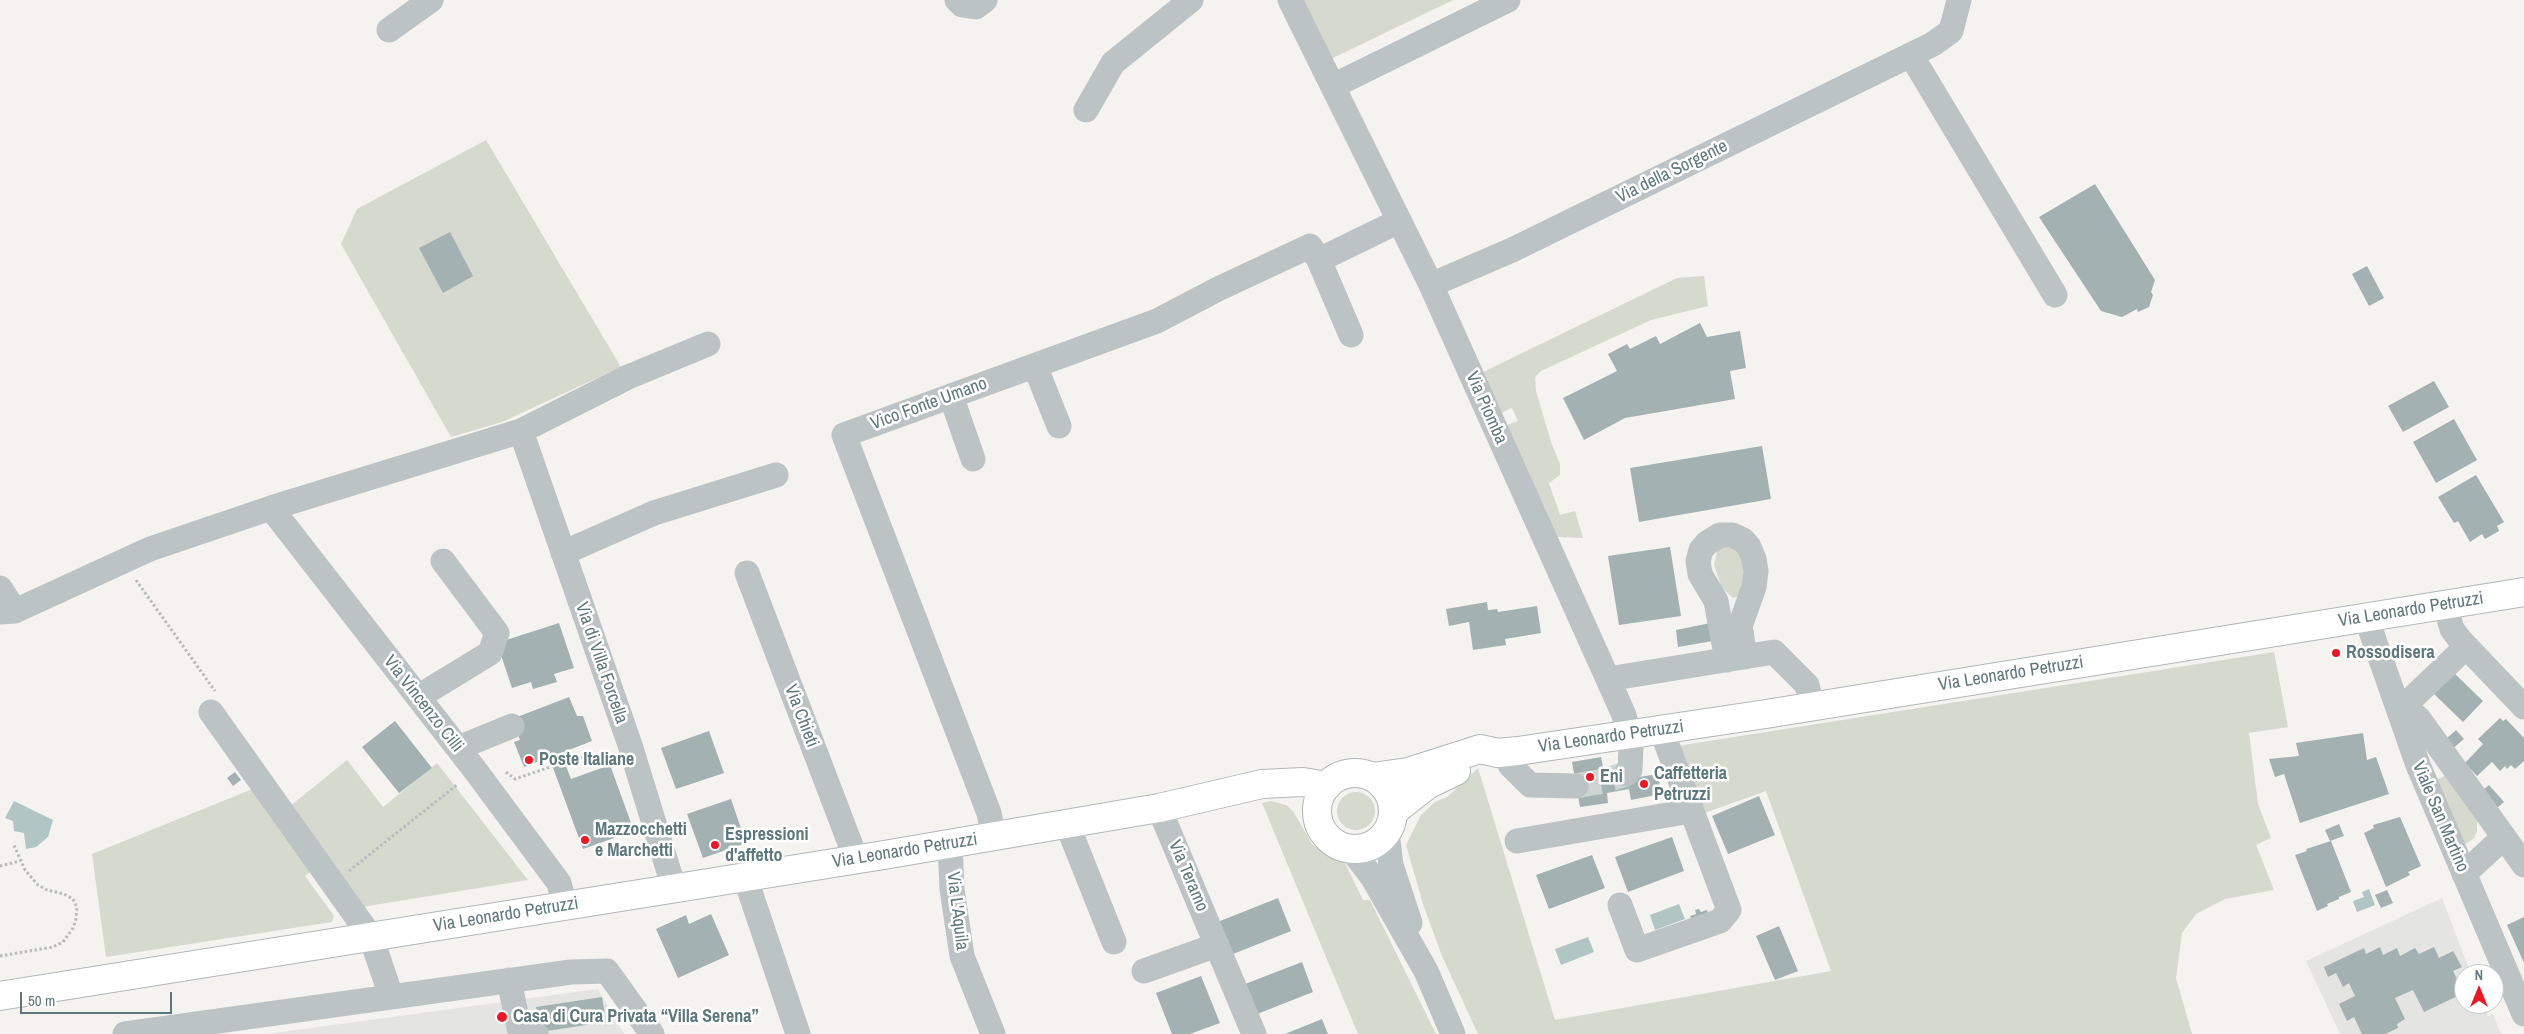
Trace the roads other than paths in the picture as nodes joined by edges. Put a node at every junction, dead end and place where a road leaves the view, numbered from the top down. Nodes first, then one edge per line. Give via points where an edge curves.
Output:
1 (431, 0) edge
2 (957, 0) edge
3 (986, 0) edge
4 (1191, 0) edge
5 (1290, 0) edge
6 (1508, 0) edge
7 (1959, 0) edge
8 (390, 30) dead end
9 (1910, 55) junction
10 (1333, 86) junction
11 (1086, 110) dead end
12 (1399, 221) junction
13 (1319, 260) junction
14 (1431, 285) junction
15 (2055, 295) dead end
16 (1351, 335) dead end
17 (708, 344) dead end
18 (1035, 366) junction
19 (951, 396) junction
20 (1059, 426) dead end
21 (521, 431) junction
22 (973, 459) dead end
23 (776, 475) dead end
24 (271, 508) junction
25 (563, 553) junction
26 (443, 561) dead end
27 (747, 574) dead end
28 (0, 588) edge
29 (2524, 592) edge
30 (2445, 605) junction
31 (8, 611) edge
32 (2366, 617) junction
33 (2466, 647) junction
34 (1608, 679) junction
35 (418, 697) junction
36 (2398, 701) junction
37 (1812, 706) junction
38 (2524, 707) edge
39 (211, 712) road end
40 (512, 726) dead end
41 (1661, 729) junction
42 (1629, 734) junction
43 (458, 748) junction
44 (1503, 752) junction
45 (2444, 755) junction
46 (2418, 765) junction
47 (1626, 774) dead end
48 (1372, 777) junction
49 (1327, 786) junction
50 (1576, 786) tunnel mouth
51 (1203, 798) junction
52 (1160, 808) junction
53 (1691, 811) junction
54 (1318, 816) junction
55 (1390, 822) junction
56 (1067, 824) junction
57 (994, 836) junction
58 (2504, 837) junction
59 (1517, 841) dead end
60 (950, 843) junction
61 (1350, 848) junction
62 (856, 859) junction
63 (2524, 865) edge
64 (2464, 874) junction
65 (745, 877) junction
66 (674, 888) junction
67 (565, 905) junction
68 (1620, 905) dead end
69 (371, 937) junction
70 (1114, 942) dead end
71 (1216, 945) junction
72 (1144, 970) dead end
73 (1426, 970) junction
74 (509, 980) junction
75 (0, 996) edge
76 (391, 996) junction
77 (2524, 1014) edge
78 (200, 1029) edge
79 (125, 1034) edge
80 (536, 1034) edge
81 (652, 1034) edge
82 (798, 1034) edge
83 (993, 1034) edge
84 (1254, 1034) edge
85 (1453, 1034) edge

1 - 8 street
2 - 3 street via 962,5 976,7
4 - 11 street via 1113,62
5 - 10 street, Via Piomba
6 - 10 street
7 - 9 street, Via della Sorgente via 1950,31 1934,44
9 - 14 street, Via della Sorgente via 1512,250
9 - 15 street
10 - 12 street, Via Piomba
12 - 13 street
12 - 14 street, Via Piomba
13 - 16 street
13 - 18 street, Vico Fonte Umano via 1310,246 1157,321
14 - 34 street, Via Piomba
17 - 21 street via 628,377
18 - 19 street, Vico Fonte Umano
18 - 20 street
19 - 22 street
19 - 57 street, Vico Fonte Umano via 844,435 989,813
21 - 24 street
21 - 25 street, Via di Villa Forcella
23 - 25 street via 654,513
24 - 31 street via 150,549
24 - 35 street, Via Vincenzo Cilli
25 - 66 street, Via di Villa Forcella via 630,745
26 - 35 street via 497,633 490,653
27 - 62 street, Via Chieti
28 - 31 street
29 - 30 main road, Via Leonardo Petruzzi
30 - 32 main road, Via Leonardo Petruzzi
30 - 33 street via 2452,629
32 - 36 street, Viale San Martino
32 - 37 main road, Via Leonardo Petruzzi
33 - 36 street
33 - 38 street
34 - 37 street via 1774,652 1807,685
34 - 42 street, Via Piomba
35 - 43 street, Via Vincenzo Cilli
36 - 45 street via 2419,719
36 - 46 street, Viale San Martino
37 - 41 main road, Via Leonardo Petruzzi
39 - 69 street
40 - 43 street
41 - 42 main road, Via Leonardo Petruzzi
41 - 53 street
42 - 44 main road, Via Leonardo Petruzzi
42 - 47 street, Via Piomba via 1630,770
43 - 67 street, Via Vincenzo Cilli via 559,883
44 - 48 main road, Via Leonardo Petruzzi via 1480,749 1408,772
44 - 50 street via 1530,785
44 - 55 main road, Via Leonardo Petruzzi via 1483,764 1460,769 1427,785
45 - 46 street
45 - 58 street
46 - 64 street, Viale San Martino
48 - 49 main road via 1348,773
48 - 55 main road via 1388,791
49 - 51 main road, Via Leonardo Petruzzi via 1303,782 1262,784
49 - 54 main road via 1321,794
51 - 52 main road, Via Leonardo Petruzzi
51 - 54 main road, Via Leonardo Petruzzi via 1281,798 1297,803
52 - 56 main road, Via Leonardo Petruzzi
52 - 71 street, Via Teramo
53 - 59 street
53 - 68 street via 1729,910 1720,920 1637,950
54 - 61 main road via 1320,825 1332,840
55 - 61 main road via 1370,845
55 - 73 street via 1391,865
56 - 57 main road, Via Leonardo Petruzzi
56 - 70 street
57 - 60 main road, Via Leonardo Petruzzi
58 - 63 street
58 - 64 street
60 - 62 main road, Via Leonardo Petruzzi
60 - 83 street, Via L'Aquila via 952,889 962,956
61 - 73 street via 1373,878
62 - 65 main road, Via Leonardo Petruzzi
64 - 77 street, Viale San Martino
65 - 66 main road, Via Leonardo Petruzzi
65 - 82 street
66 - 67 main road, Via Leonardo Petruzzi
67 - 69 main road, Via Leonardo Petruzzi
69 - 75 main road, Via Leonardo Petruzzi
69 - 76 street
71 - 72 street
71 - 84 street, Via Teramo
73 - 85 street
74 - 76 street
74 - 80 street via 519,1028
74 - 81 street via 608,970
76 - 78 street
78 - 79 street

